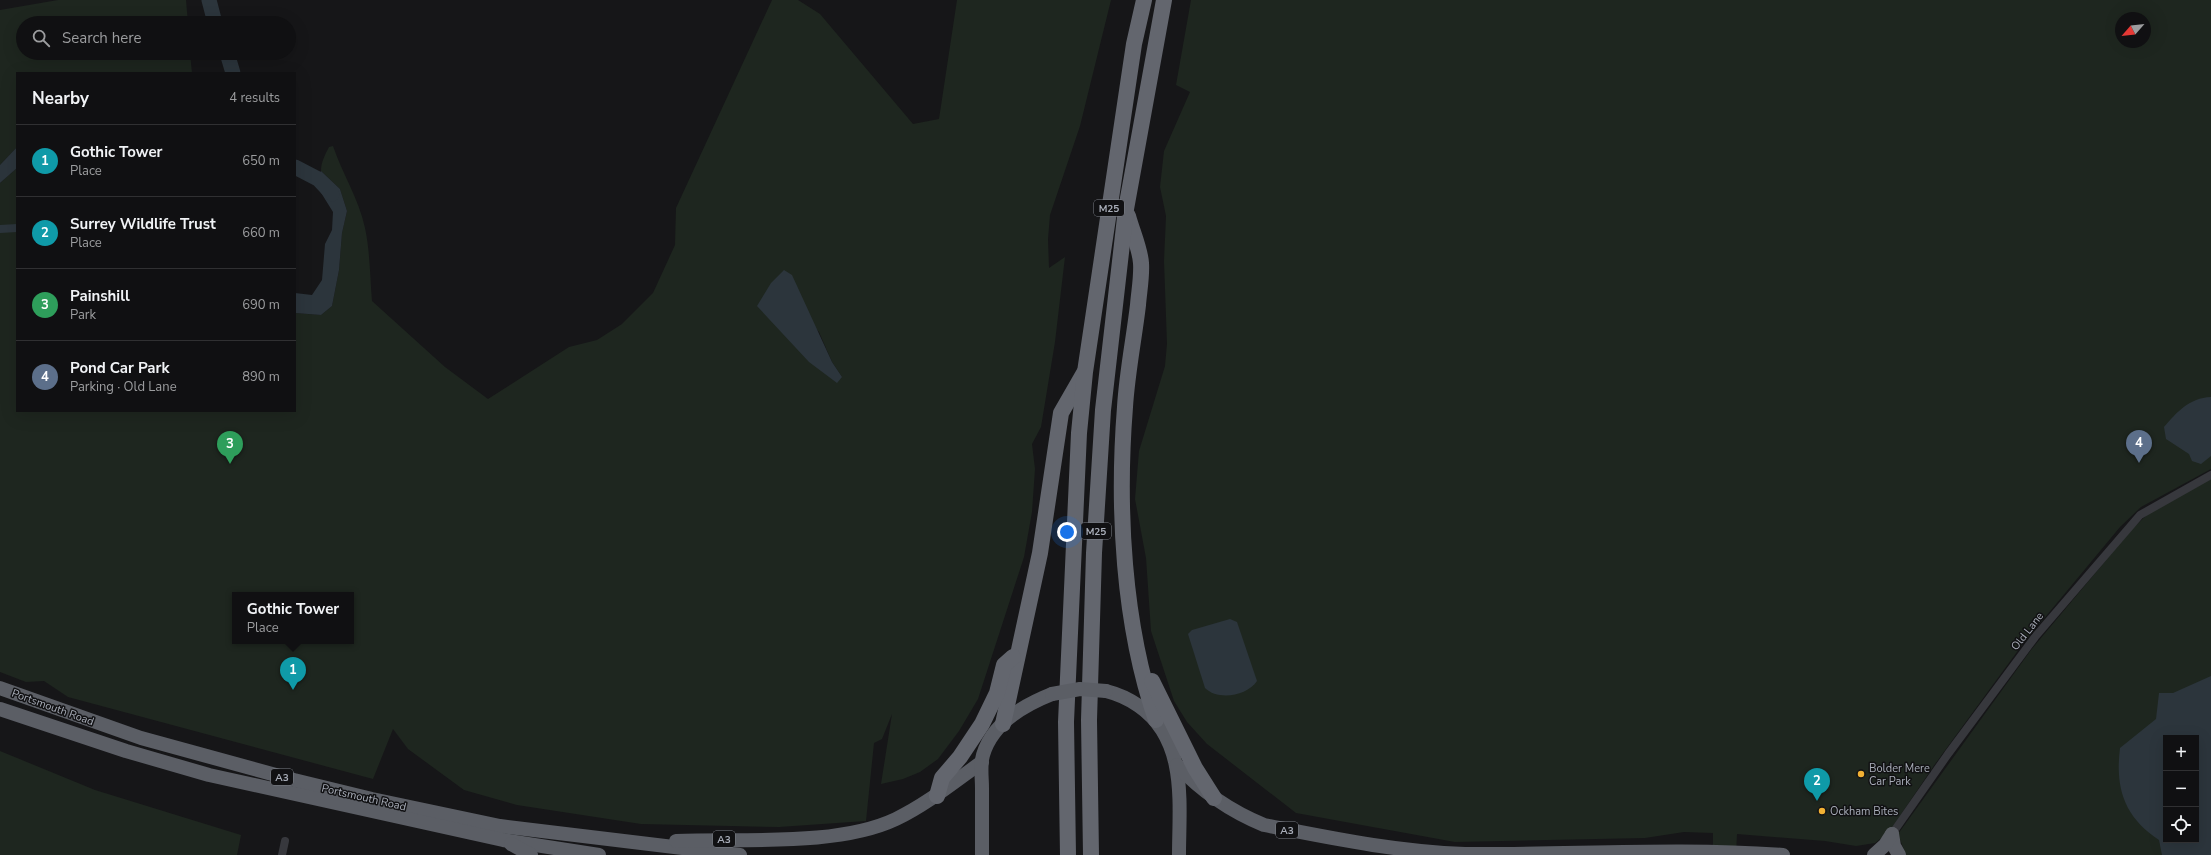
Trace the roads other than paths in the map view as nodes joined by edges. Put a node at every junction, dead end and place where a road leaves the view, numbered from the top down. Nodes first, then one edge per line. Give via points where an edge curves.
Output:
1 (1144, 0) edge
2 (1164, 0) edge
3 (1126, 209) junction
4 (1085, 372) junction
5 (2211, 475) edge
6 (1135, 641) junction
7 (1018, 652) junction
8 (0, 688) edge
9 (0, 710) edge
10 (1156, 720) junction
11 (1003, 724) junction
12 (982, 762) junction
13 (1177, 765) junction
14 (936, 796) junction
15 (1214, 798) junction
16 (1892, 834) junction
17 (503, 840) junction
18 (285, 841) dead end
19 (630, 842) junction
20 (282, 855) edge
21 (531, 855) edge
22 (599, 855) edge
23 (740, 855) edge
24 (982, 855) edge
25 (1068, 855) edge
26 (1091, 855) edge
27 (1179, 855) edge
28 (1783, 855) edge
29 (1874, 855) edge
30 (1899, 855) edge

1 - 4 highway, M25 via 1134,44
2 - 3 highway, M25
3 - 6 highway, M25 via 1141,262 1127,381 1122,489 1126,565
3 - 26 highway, M25 via 1103,410 1094,553 1089,720
4 - 7 highway, M25 via 1061,413 1040,553
4 - 25 highway, M25 via 1079,433 1066,722
5 - 16 street, Old Lane via 2140,515 2035,637
6 - 10 highway via 1145,690
6 - 15 highway, M25 via 1148,662 1155,688 1186,751
7 - 11 highway, M25
7 - 14 highway via 1004,666 990,709 960,757 942,778
8 - 19 highway, Portsmouth Road / A3 via 141,738 294,780 500,826
9 - 17 highway, Portsmouth Road / A3 via 209,775
10 - 11 highway, bridge via 1134,702 1106,691 1080,689 1052,694 1031,703
10 - 13 highway via 1171,747
11 - 12 highway via 987,746
12 - 14 highway, A3
12 - 24 highway
13 - 15 highway, A3 via 1198,787
13 - 27 highway via 1180,798
14 - 19 highway, A3 via 894,820 841,835 758,840
15 - 28 highway, A3 via 1264,825 1365,845 1414,850 1498,855 1719,852
16 - 29 highway via 1886,845
16 - 30 highway
17 - 21 highway, A3
17 - 22 highway, Portsmouth Road / A3
18 - 20 street
19 - 23 highway, Portsmouth Road / A3

